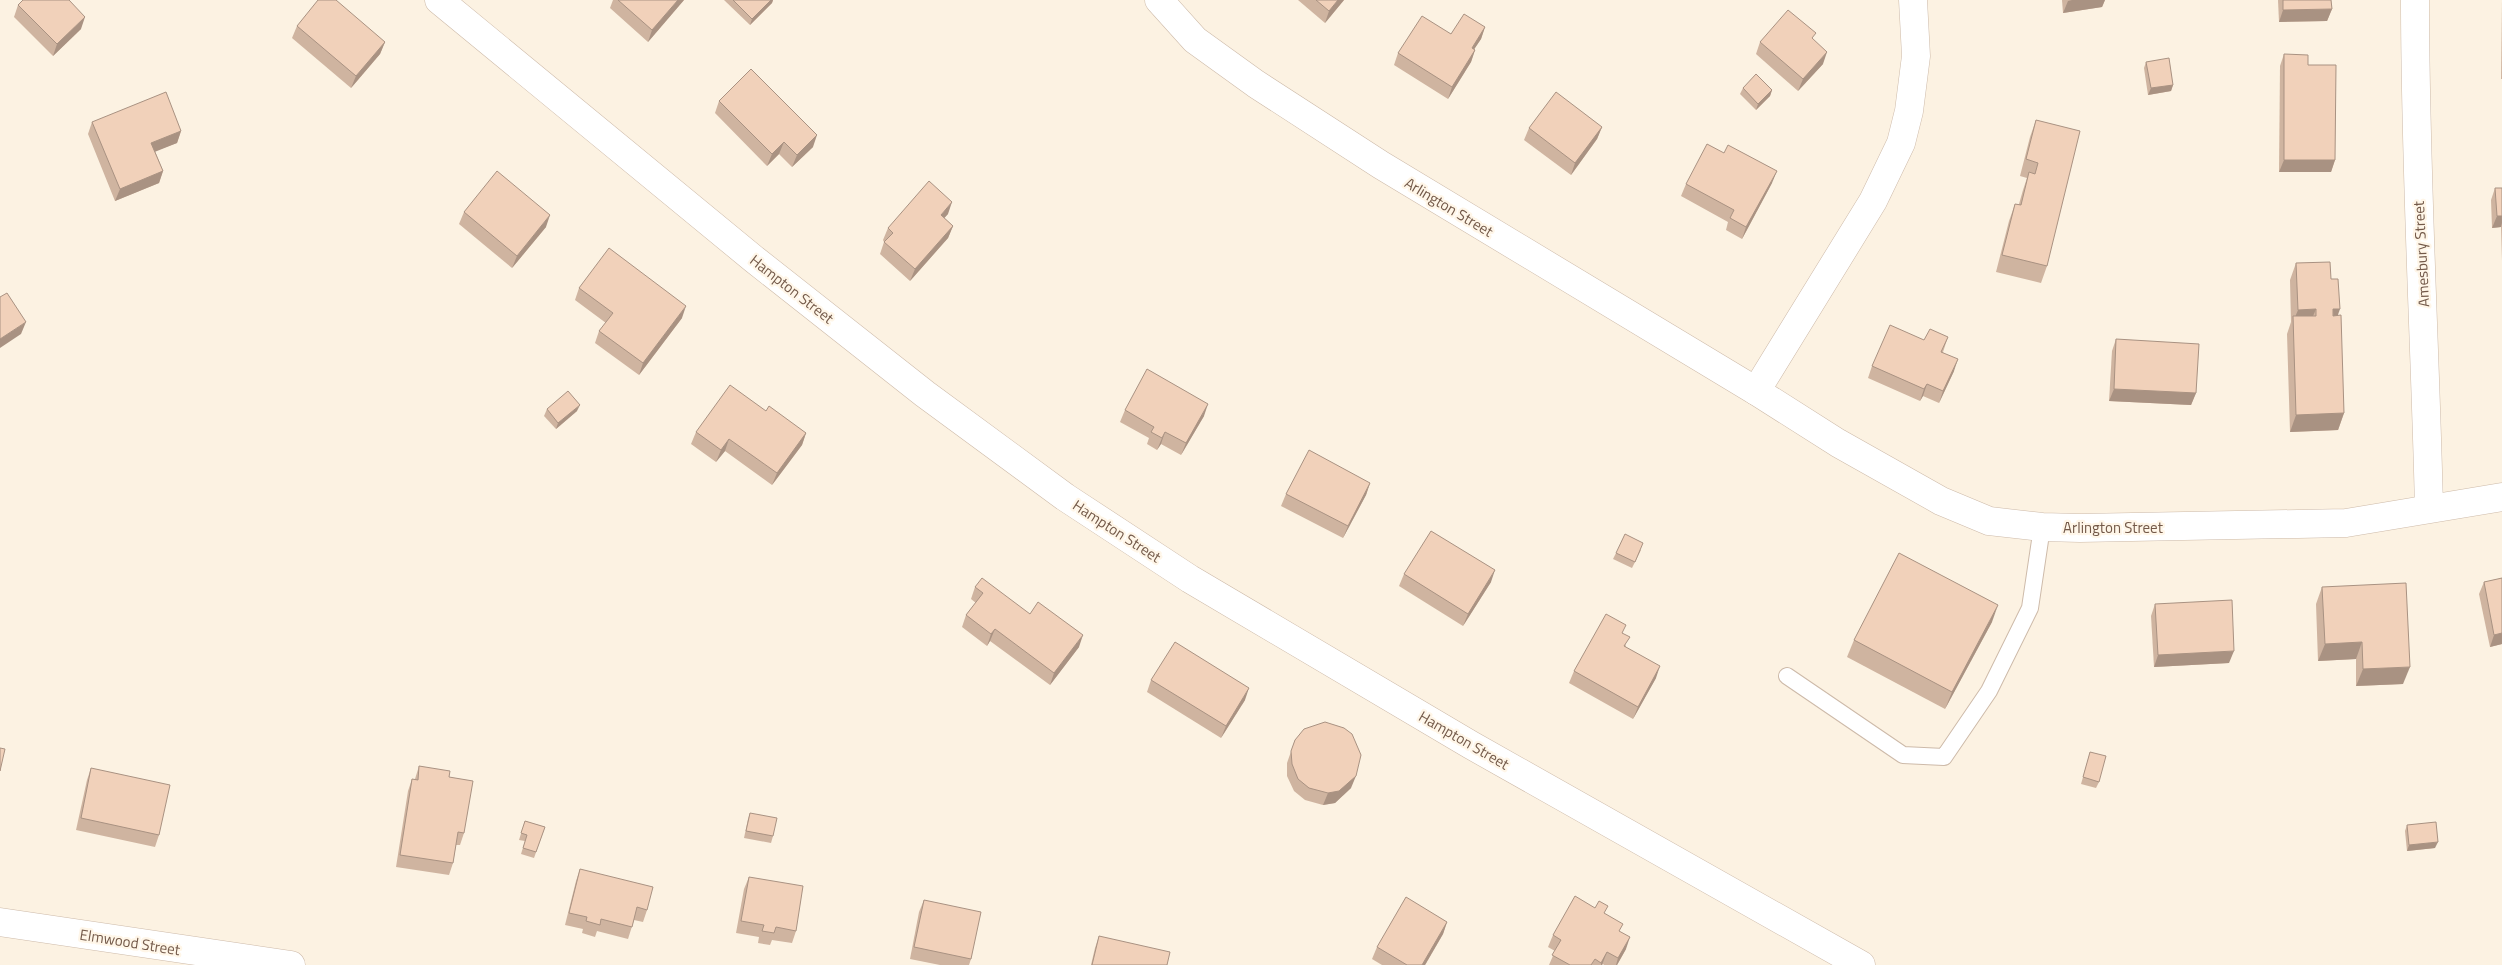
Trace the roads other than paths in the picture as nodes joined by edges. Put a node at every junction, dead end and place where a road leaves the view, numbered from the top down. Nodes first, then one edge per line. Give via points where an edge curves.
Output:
1 (439, 0) edge
2 (1160, 0) edge
3 (1912, 0) edge
4 (2415, 0) edge
5 (1756, 391) junction
6 (2502, 497) edge
7 (2429, 508) junction
8 (2042, 527) junction
9 (1787, 676) dead end
10 (0, 922) edge
11 (291, 965) edge
12 (1861, 965) edge

1 - 12 street, Hampton Street via 755,260 925,394 1065,497 1190,579 1472,745
2 - 5 street, Arlington Street via 1195,40 1256,84 1381,165
3 - 5 street via 1916,56 1901,143 1873,201
4 - 7 street, Amesbury Street via 2415,119
5 - 8 street, Arlington Street via 1838,443 1941,501 1990,520
6 - 7 street, Arlington Street
7 - 8 street, Arlington Street via 2346,523
8 - 9 lane via 2030,608 1989,691 1944,756 1903,755
10 - 11 street, Elmwood Street

